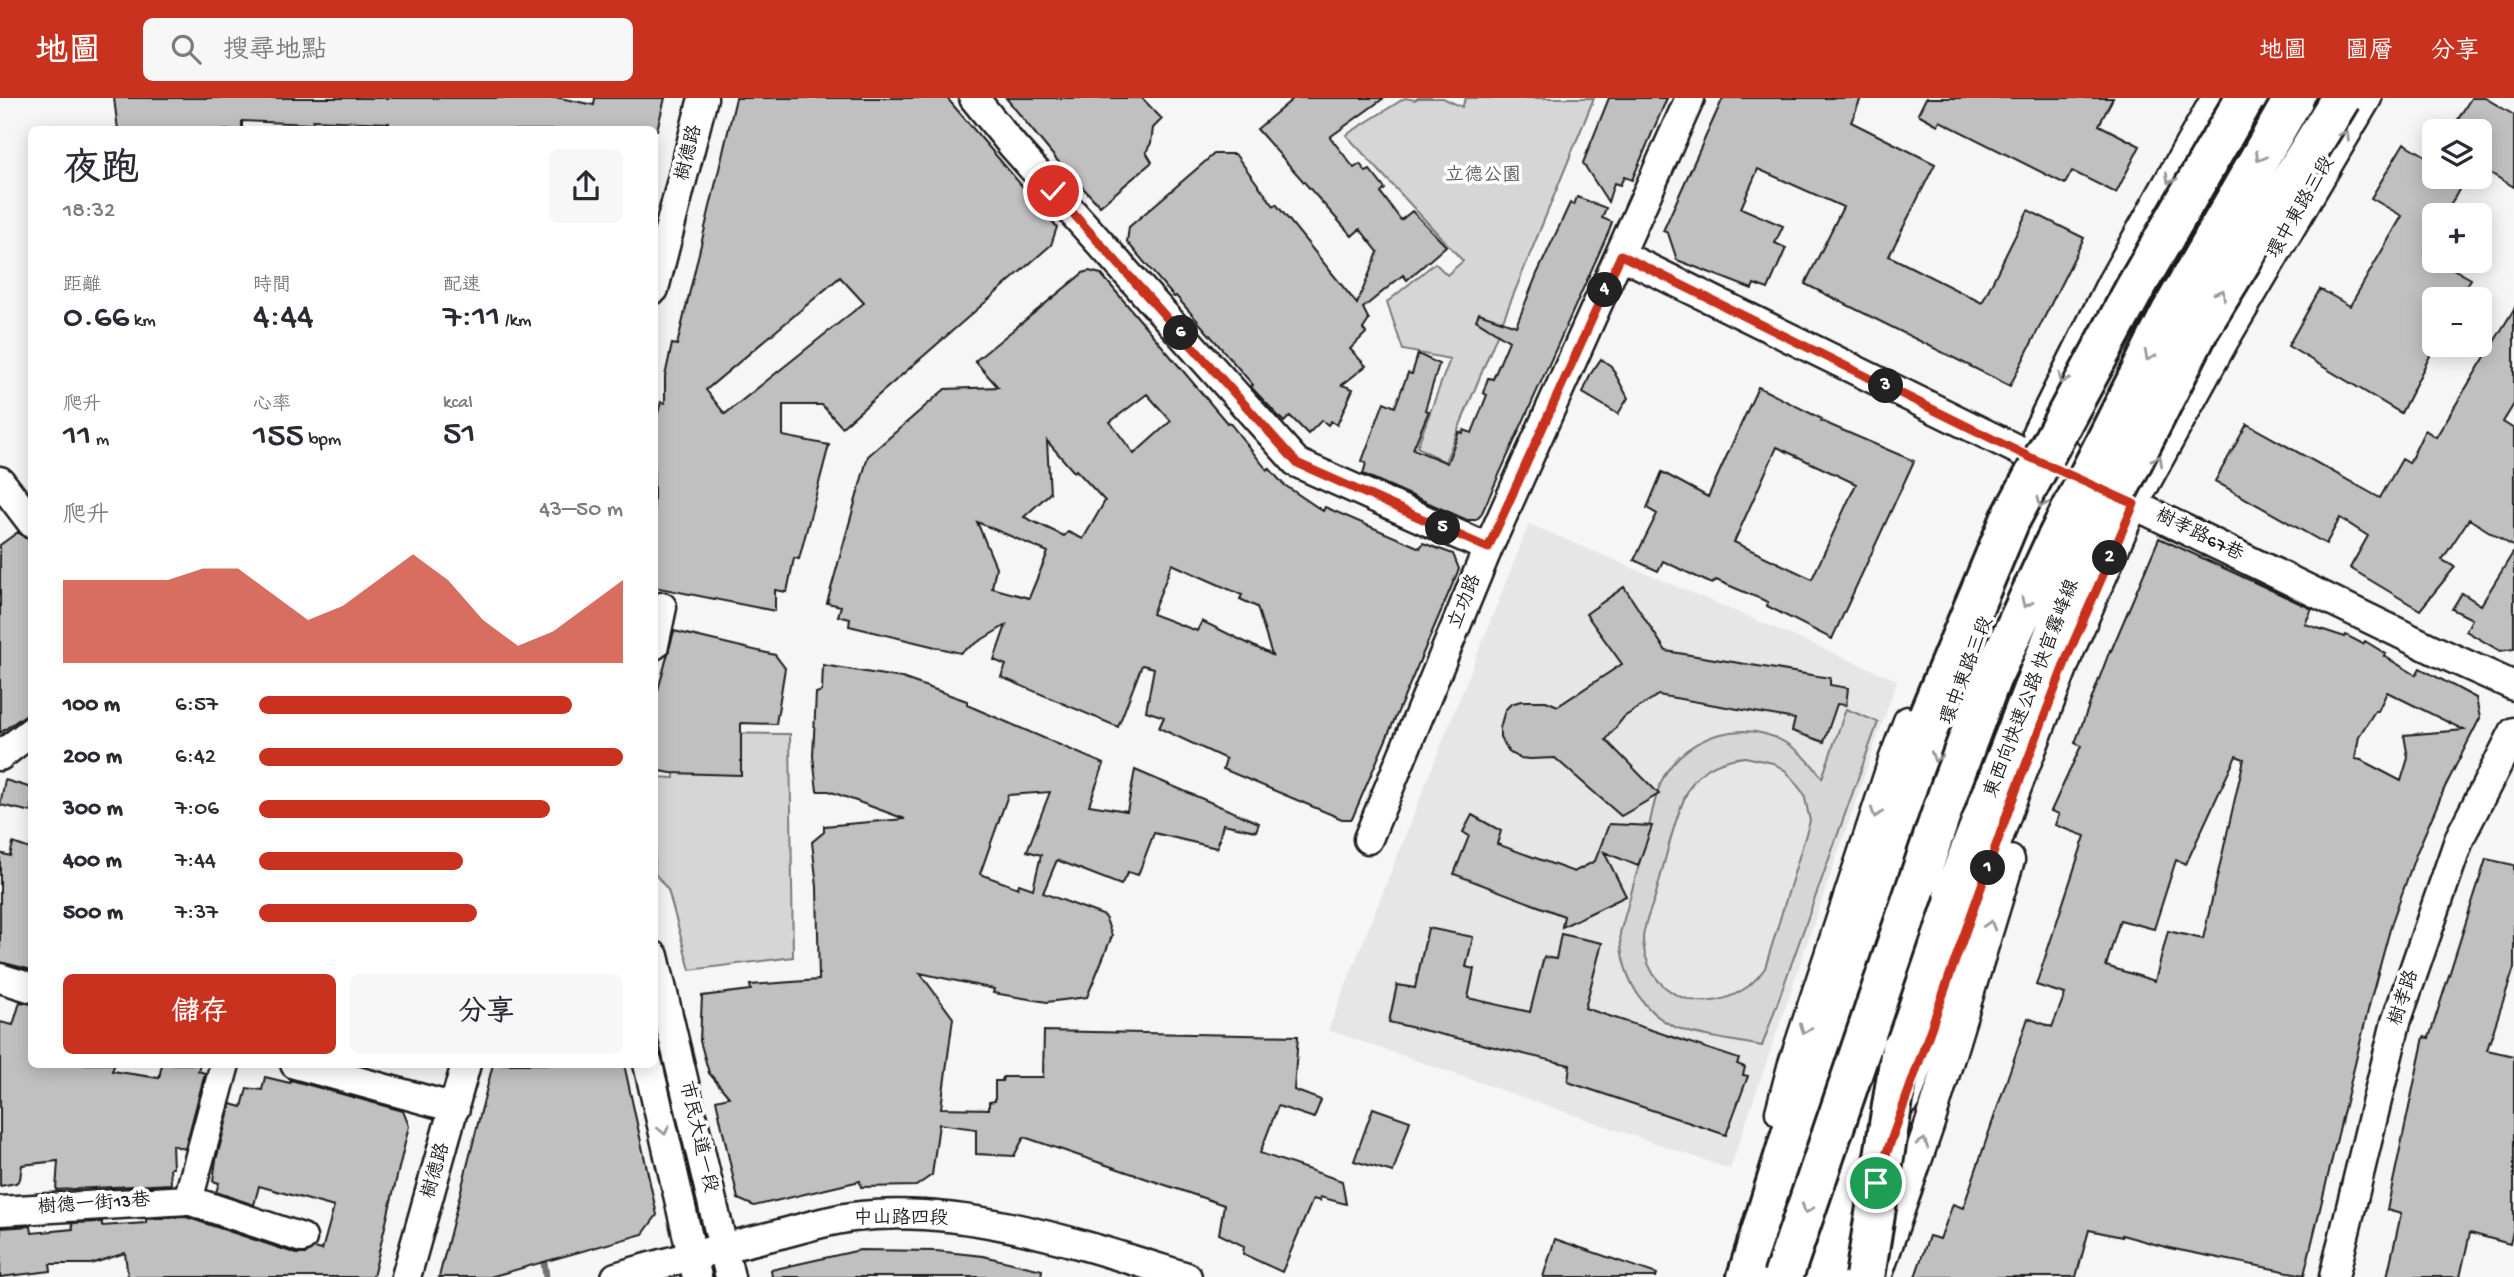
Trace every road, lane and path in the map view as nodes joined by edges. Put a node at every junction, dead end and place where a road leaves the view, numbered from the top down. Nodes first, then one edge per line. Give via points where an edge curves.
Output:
1 (704, 98) edge
2 (974, 98) edge
3 (1690, 98) edge
4 (2216, 98) edge
5 (2245, 98) edge
6 (2261, 98) edge
7 (2294, 98) edge
8 (2341, 98) edge
9 (2367, 98) edge
10 (1621, 255) junction
11 (658, 274) edge
12 (2025, 455) junction
13 (2058, 470) junction
14 (0, 481) edge
15 (2134, 504) junction
16 (28, 518) edge
17 (1488, 548) junction
18 (662, 607) dead end
19 (658, 626) edge
20 (2068, 655) junction
21 (2514, 686) edge
22 (2514, 732) edge
23 (28, 734) edge
24 (0, 755) edge
25 (1368, 839) dead end
26 (658, 973) edge
27 (0, 978) edge
28 (28, 987) edge
29 (1901, 1049) junction
30 (224, 1068) edge
31 (310, 1068) edge
32 (465, 1068) edge
33 (649, 1068) edge
34 (455, 1108) junction
35 (188, 1200) junction
36 (0, 1211) edge
37 (302, 1238) dead end
38 (723, 1248) junction
39 (694, 1266) edge
40 (406, 1277) edge
41 (616, 1277) edge
42 (730, 1277) edge
43 (1186, 1277) edge
44 (1747, 1277) edge
45 (1783, 1277) edge
46 (1819, 1277) edge
47 (1843, 1277) edge
48 (1865, 1277) edge
49 (1877, 1277) edge
50 (2334, 1277) edge

1 - 11 street, 樹德路
2 - 17 street via 1297,463
3 - 10 street, 立功路
4 -> 12 street, 環中東路三段 via 2112,282
5 - 44 highway, bridge via 2134,290 2010,520 1928,716
6 - 13 street, 環中東路三段
7 -> 45 highway, 東西向快速公路 快官霧峰線, bridge via 2170,314 1991,679
29 -> 8 highway, 東西向快速公路 快官霧峰線, bridge via 1954,892 2083,560 2199,330
15 -> 9 street, 環中東路三段
10 - 12 street, 樹孝路67巷
10 - 17 street, 立功路
12 - 13 street, 樹孝路67巷
12 -> 44 street, 環中東路三段 via 1945,631 1894,758 1792,1067 1763,1178
13 - 15 street, 樹孝路67巷
13 -> 44 street, 環中東路三段 via 1974,647 1828,1083
14 - 16 street
15 - 20 street, 環中東路三段
15 - 21 street, 樹孝路67巷
17 - 25 street, 立功路
18 - 19 street
20 - 47 street, 環中東路三段
49 -> 20 street, 環中東路三段 via 1930,1123
22 - 50 street, 樹孝路 via 2459,837 2396,1022
23 - 24 street
26 - 38 street, 市民大道一段
27 - 28 street
29 - 46 highway, 東西向快速公路 快官霧峰線, bridge
29 - 48 highway, bridge
30 - 35 street
31 - 34 street
32 - 34 street, 樹德路
33 -> 39 street, 市民大道一段
34 - 40 street, 樹德路
35 - 36 street, 樹德一街13巷
35 - 37 street, 樹德一街13巷
38 - 39 street, 中山路四段
38 - 42 street, 市民大道一段
38 - 43 street, 中山路四段 via 853,1217 948,1217 1042,1234
39 - 41 street, 中山路四段

